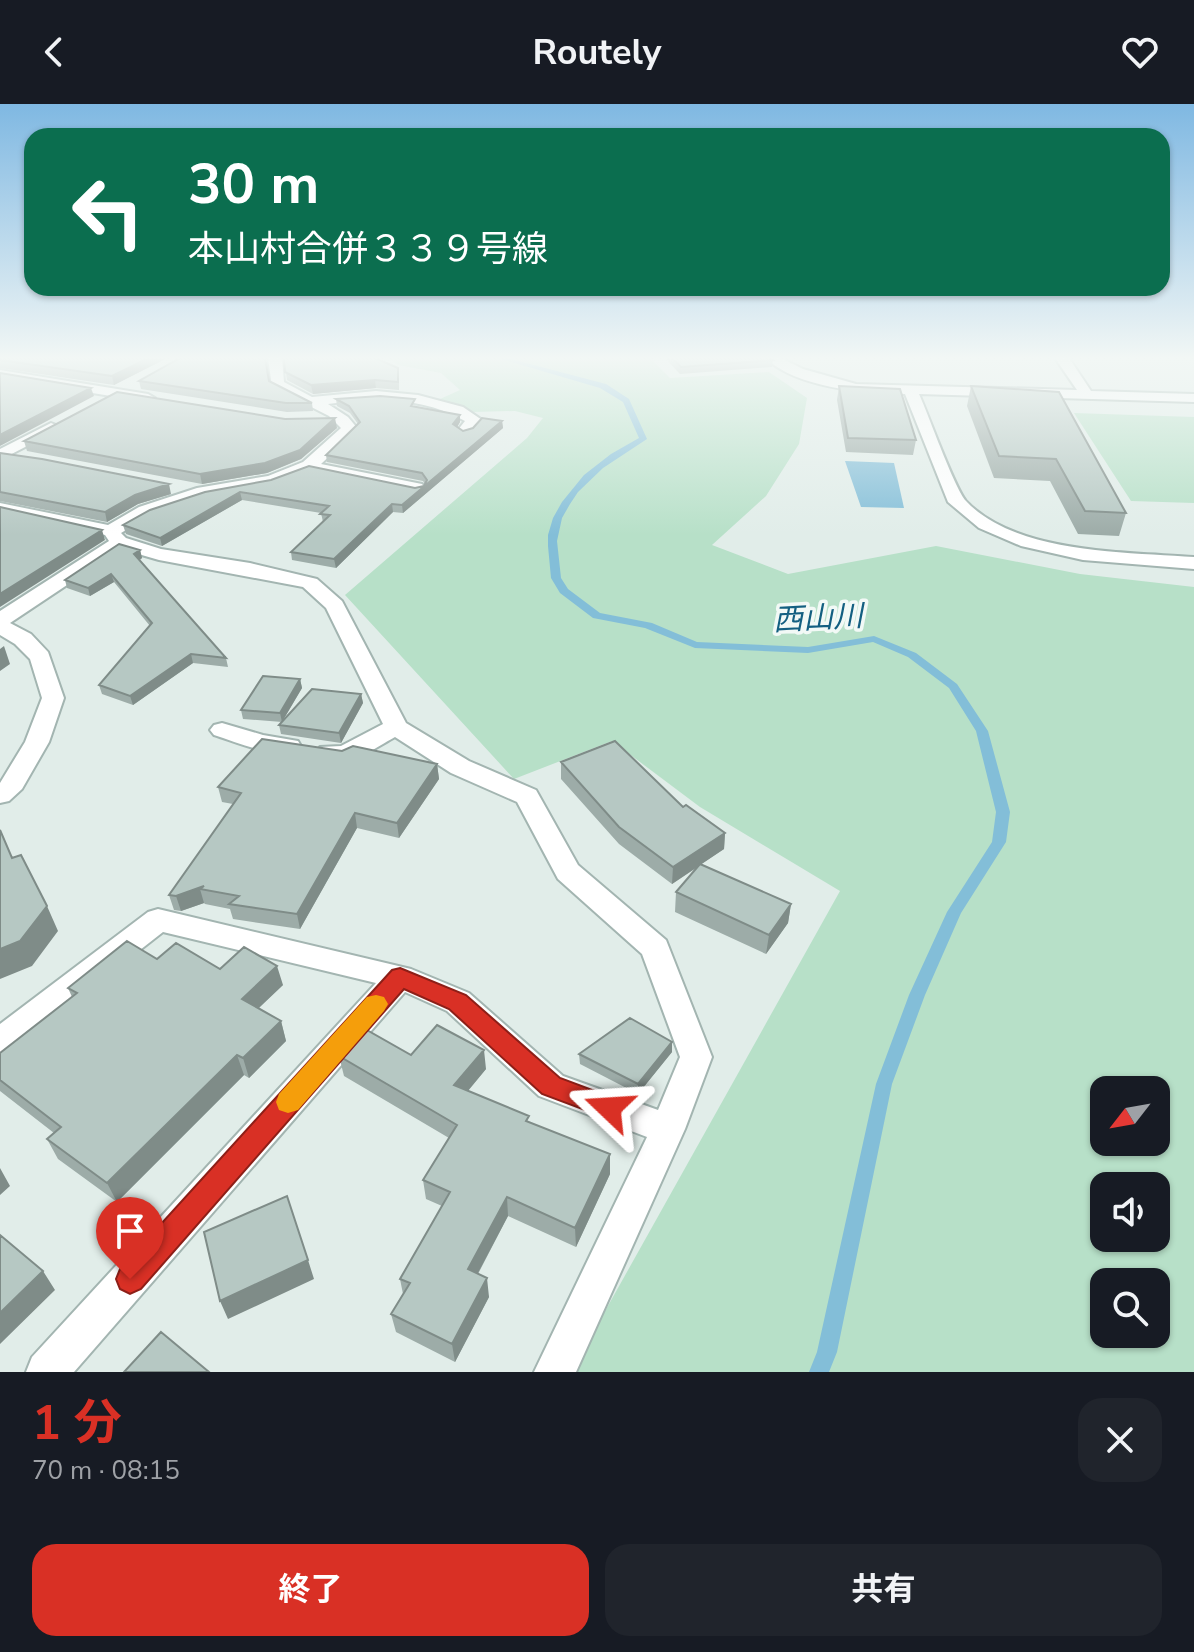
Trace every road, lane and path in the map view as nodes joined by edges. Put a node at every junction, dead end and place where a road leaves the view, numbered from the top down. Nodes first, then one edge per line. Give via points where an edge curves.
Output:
1 (340, 417) edge
2 (469, 417) edge
3 (922, 417) edge
4 (66, 420) edge
5 (465, 431) edge
6 (0, 455) edge
7 (30, 458) edge
8 (309, 466) junction
9 (174, 486) dead end
10 (416, 488) edge
11 (203, 492) junction
12 (0, 508) edge
13 (115, 536) junction
14 (1194, 563) edge
15 (0, 620) edge
16 (0, 626) edge
17 (396, 727) junction
18 (222, 730) dead end
19 (0, 795) edge
20 (400, 977) junction
21 (0, 1042) edge
22 (668, 1129) junction
23 (47, 1372) edge
24 (555, 1372) edge

1 - 8 street via 350,429
2 - 5 street via 474,420
3 - 14 street via 957,502 985,524 1028,542 1083,554
4 - 6 street
6 - 7 street
8 - 10 street
8 - 11 street via 272,480
9 - 11 street
11 - 13 street via 145,511
12 - 13 street
13 - 15 street
13 - 17 street via 159,554 310,583 335,605
16 - 19 street via 40,657 53,698 37,742
17 - 18 street via 345,754 260,742
17 - 22 street via 460,767 527,796 568,872 655,948 696,1057
20 - 21 street via 158,920
20 - 22 street via 458,1002 551,1086
20 - 23 street
22 - 24 street

